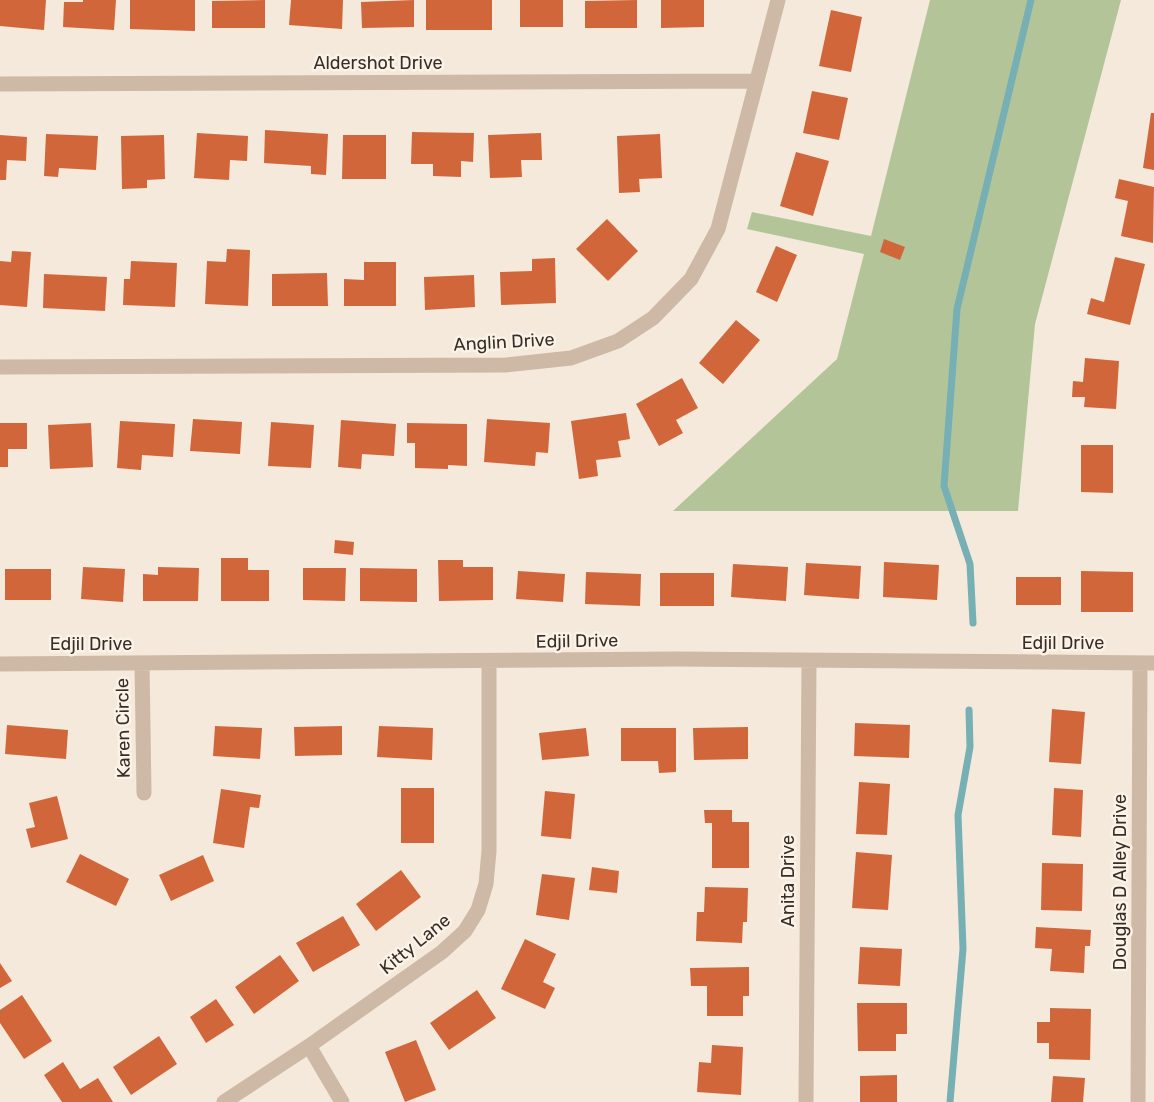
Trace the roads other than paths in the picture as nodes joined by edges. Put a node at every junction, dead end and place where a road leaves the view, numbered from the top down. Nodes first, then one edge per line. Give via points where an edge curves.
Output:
1 (778, 0) edge
2 (756, 81) junction
3 (0, 84) edge
4 (0, 368) edge
5 (809, 661) junction
6 (489, 662) junction
7 (142, 663) junction
8 (1147, 663) edge
9 (0, 664) edge
10 (144, 792) dead end
11 (309, 1046) junction
12 (224, 1102) edge
13 (342, 1102) edge
14 (806, 1102) edge
15 (1138, 1102) edge

1 - 2 street, Anglin Drive
2 - 3 street, Aldershot Drive
2 - 4 street, Anglin Drive via 718,230 691,279 653,318 618,340 571,358 506,364
5 - 6 street, Edjil Drive
5 - 8 street, Edjil Drive
5 - 14 street, Anita Drive
6 - 7 street, Edjil Drive
6 - 11 street, Kitty Lane via 489,851 486,884 478,910 465,931 442,952
7 - 9 street, Edjil Drive
7 - 10 street, Karen Circle
8 - 15 street, Douglas D Alley Drive
11 - 12 street, Kitty Lane
11 - 13 street

